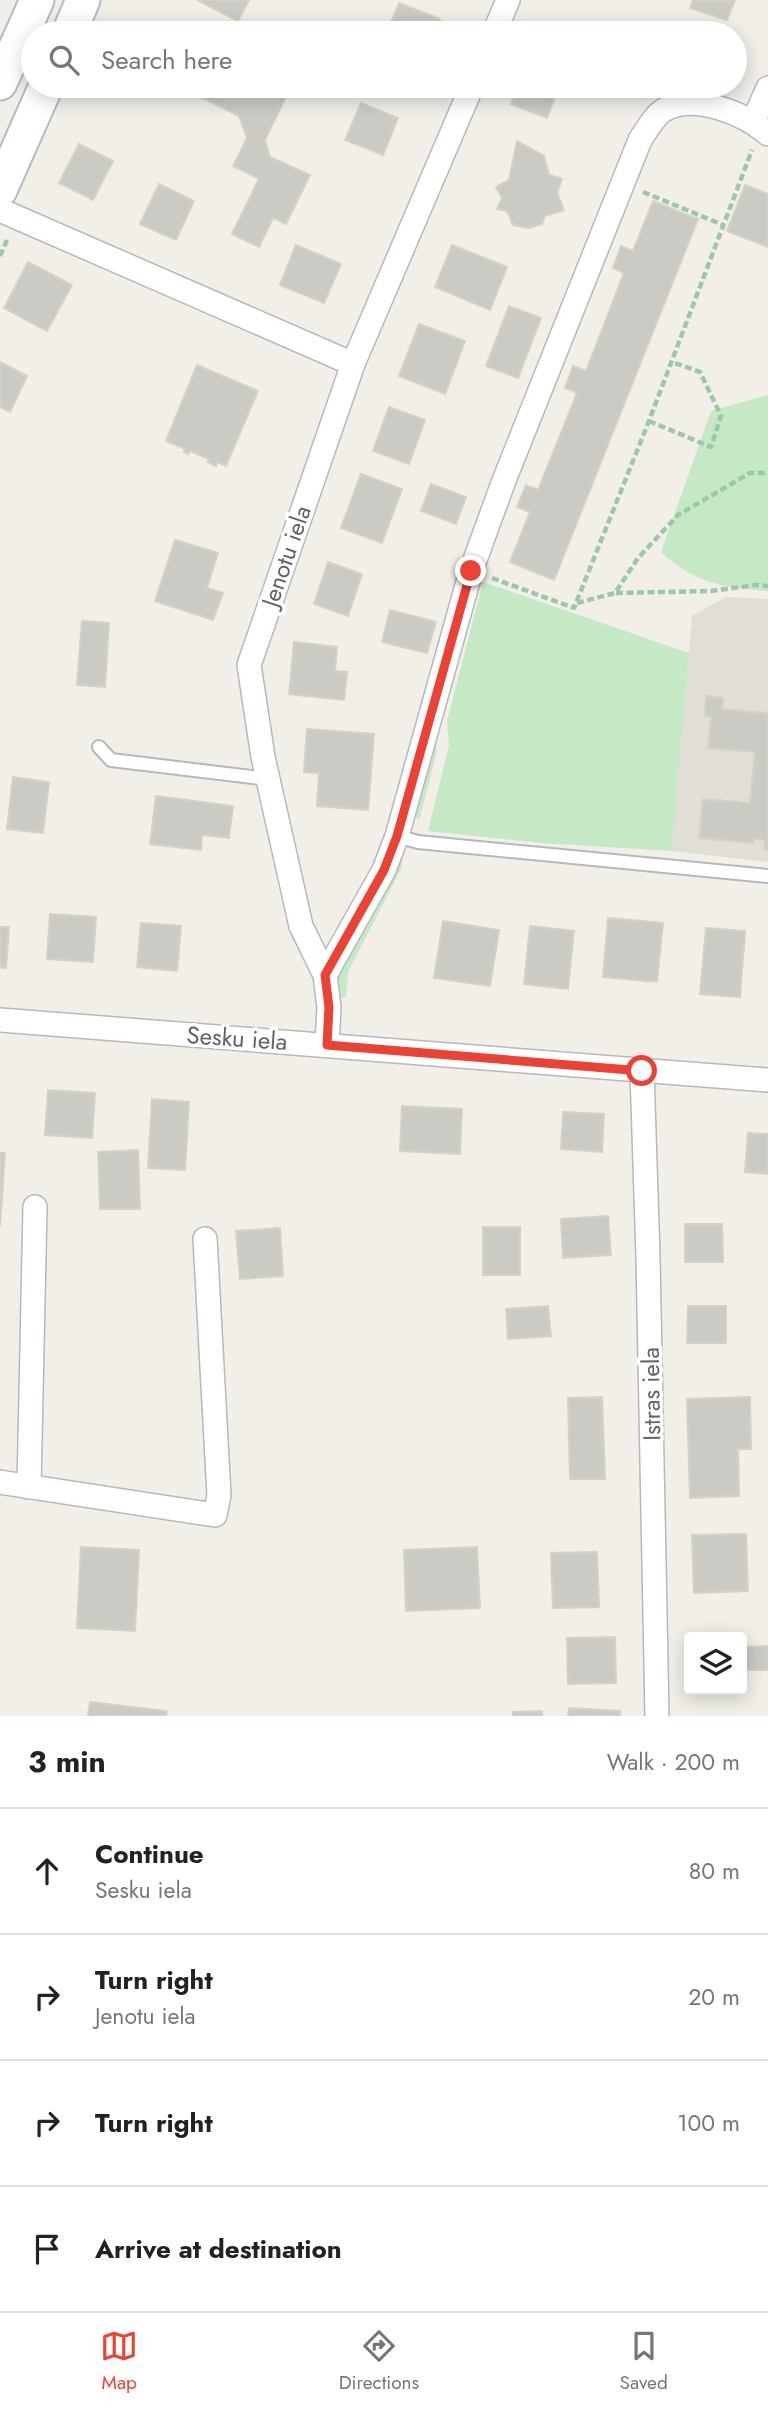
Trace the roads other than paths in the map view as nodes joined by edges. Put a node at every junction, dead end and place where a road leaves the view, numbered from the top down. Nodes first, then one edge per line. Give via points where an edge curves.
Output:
1 (37, 0) edge
2 (83, 0) edge
3 (508, 0) edge
4 (28, 21) edge
5 (74, 21) edge
6 (499, 21) edge
7 (21, 36) edge
8 (0, 83) edge
9 (768, 88) edge
10 (41, 98) edge
11 (467, 98) edge
12 (761, 128) edge
13 (0, 190) edge
14 (0, 210) edge
15 (353, 364) junction
16 (99, 747) dead end
17 (268, 779) junction
18 (397, 836) junction
19 (768, 876) edge
20 (325, 975) junction
21 (0, 1020) edge
22 (327, 1045) junction
23 (642, 1071) junction
24 (768, 1080) edge
25 (35, 1207) dead end
26 (205, 1239) dead end
27 (0, 1482) edge
28 (29, 1487) junction
29 (657, 1716) edge

1 - 4 main road
2 - 5 main road
3 - 6 street
7 - 8 main road
9 - 12 street
10 - 13 main road
11 - 15 street, Jenotu iela
12 - 18 street via 724,110 693,102 664,110 640,140 471,571
14 - 15 street
15 - 17 street, Jenotu iela via 249,665
16 - 17 lane via 111,760
17 - 20 street, Jenotu iela via 301,926
18 - 19 lane via 418,842
18 - 20 street via 384,870
20 - 22 street, Jenotu iela
21 - 22 street, Sesku iela
22 - 23 street, Sesku iela
23 - 24 street, Sesku iela
23 - 29 street, Istras iela
25 - 28 street
26 - 28 street via 219,1495 215,1515
27 - 28 street

